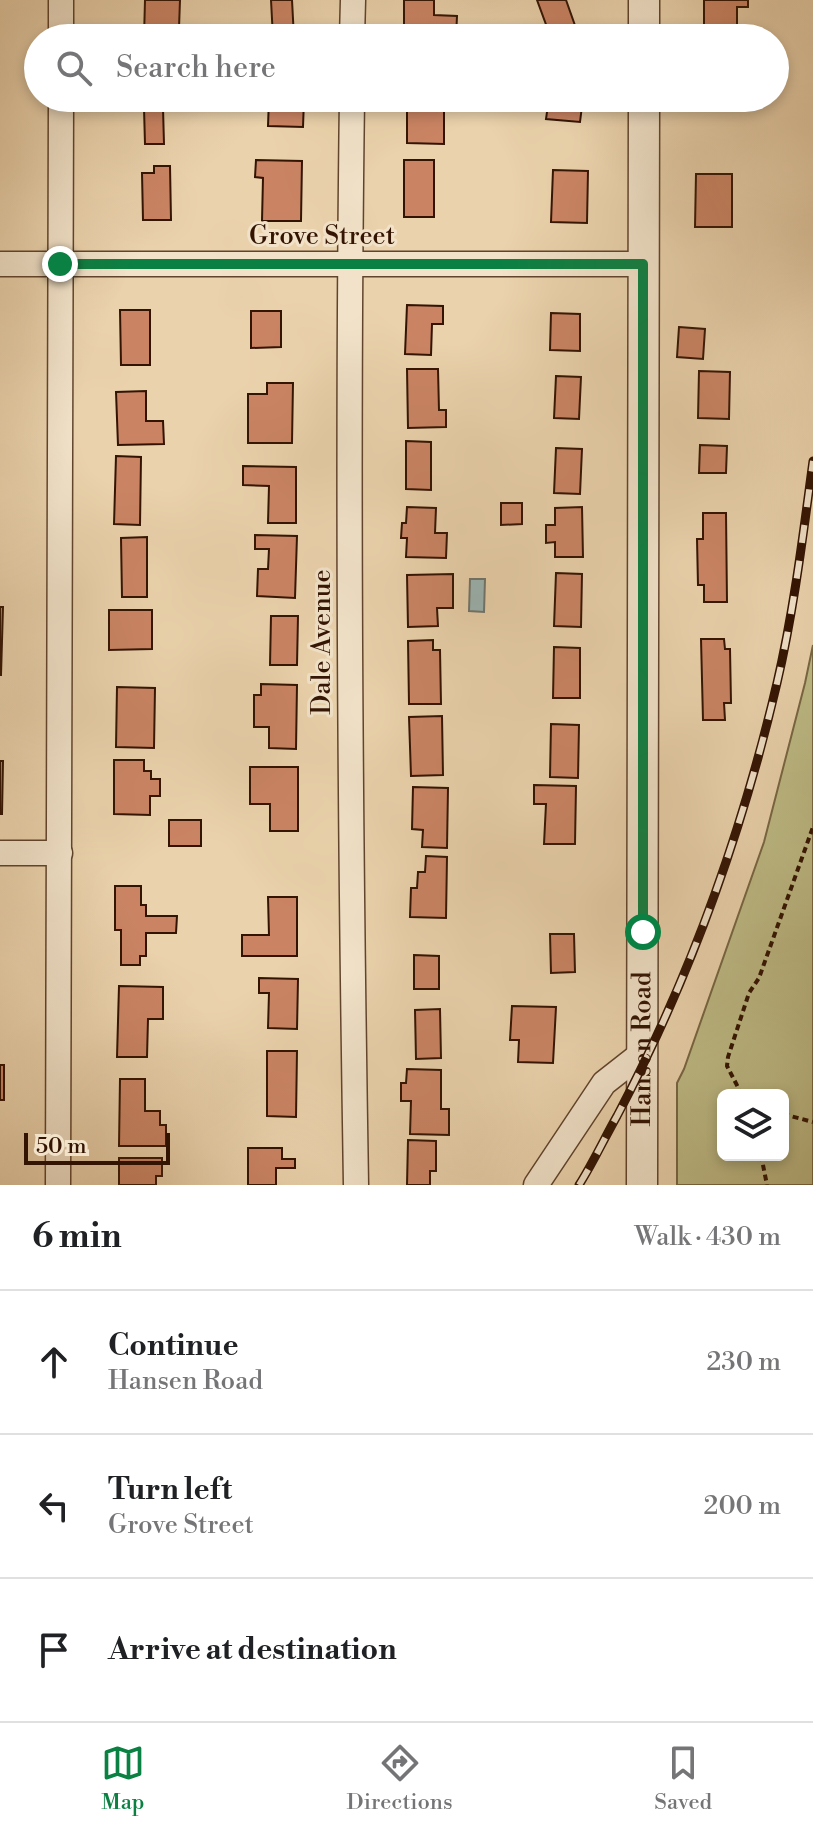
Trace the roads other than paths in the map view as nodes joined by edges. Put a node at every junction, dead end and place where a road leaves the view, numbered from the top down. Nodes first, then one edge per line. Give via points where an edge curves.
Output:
1 (61, 0) edge
2 (353, 0) edge
3 (644, 0) edge
4 (61, 24) edge
5 (352, 24) edge
6 (644, 24) edge
7 (61, 112) edge
8 (352, 112) edge
9 (644, 112) edge
10 (0, 264) edge
11 (60, 264) junction
12 (350, 264) junction
13 (643, 264) junction
14 (0, 853) edge
15 (60, 853) junction
16 (641, 1054) junction
17 (58, 1185) edge
18 (356, 1185) edge
19 (536, 1185) edge
20 (642, 1185) edge

1 - 4 street
2 - 5 street
3 - 6 street
7 - 11 street
8 - 12 street, Dale Avenue
9 - 13 street, Hansen Road
10 - 11 street, Grove Street
11 - 12 street, Grove Street
11 - 15 street
12 - 13 street, Grove Street
12 - 18 street, Dale Avenue
13 - 16 street, Hansen Road
14 - 15 street
15 - 17 street
16 - 19 street via 604,1083
16 - 20 street, Hansen Road

